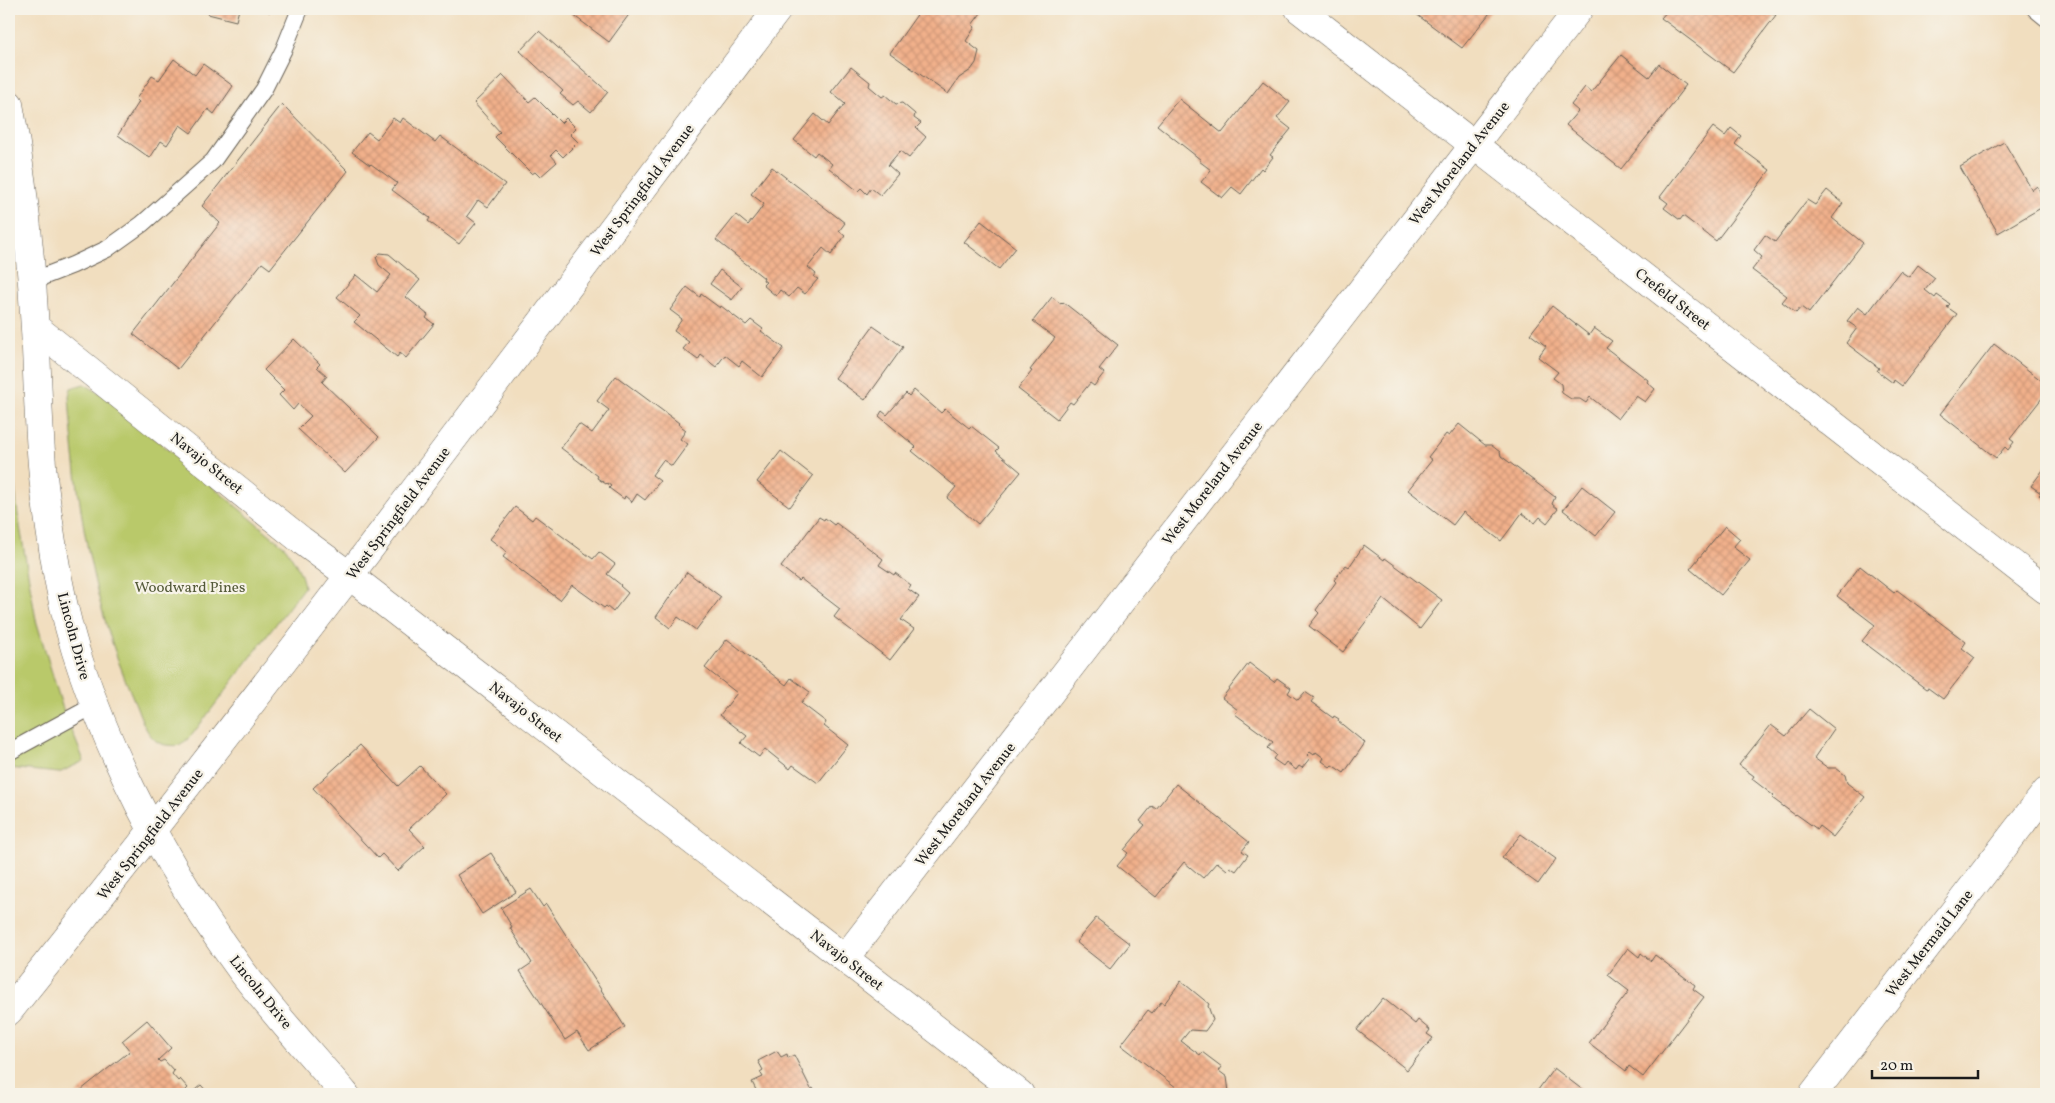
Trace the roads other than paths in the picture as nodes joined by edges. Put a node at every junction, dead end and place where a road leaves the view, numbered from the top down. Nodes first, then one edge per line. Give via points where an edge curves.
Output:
1 (300, 9) edge
2 (778, 9) edge
3 (1299, 9) edge
4 (1579, 9) edge
5 (2035, 9) edge
6 (2046, 18) edge
7 (9, 104) edge
8 (1474, 144) junction
9 (32, 281) junction
10 (35, 327) junction
11 (350, 576) junction
12 (2046, 590) edge
13 (95, 705) junction
14 (9, 752) edge
15 (2046, 792) edge
16 (152, 832) junction
17 (845, 958) junction
18 (9, 1011) edge
19 (345, 1094) edge
20 (1020, 1094) edge
21 (1813, 1094) edge

1 - 9 lane via 264,89 213,161 142,224 107,249
2 - 11 street, West Springfield Avenue
3 - 8 street, Crefeld Street
4 - 8 street, West Moreland Avenue
5 - 6 lane
7 - 9 street, Lincoln Drive via 25,207
8 - 12 street, Crefeld Street
8 - 17 street, West Moreland Avenue
9 - 10 street, Lincoln Drive
10 - 11 street, Navajo Street
10 - 13 street, Lincoln Drive via 44,482 52,542 81,669
11 - 16 street, West Springfield Avenue
11 - 17 street, Navajo Street
13 - 14 lane
13 - 16 street, Lincoln Drive
15 - 21 street, West Mermaid Lane
16 - 18 street, West Springfield Avenue
16 - 19 street, Lincoln Drive via 242,971
17 - 20 street, Navajo Street

